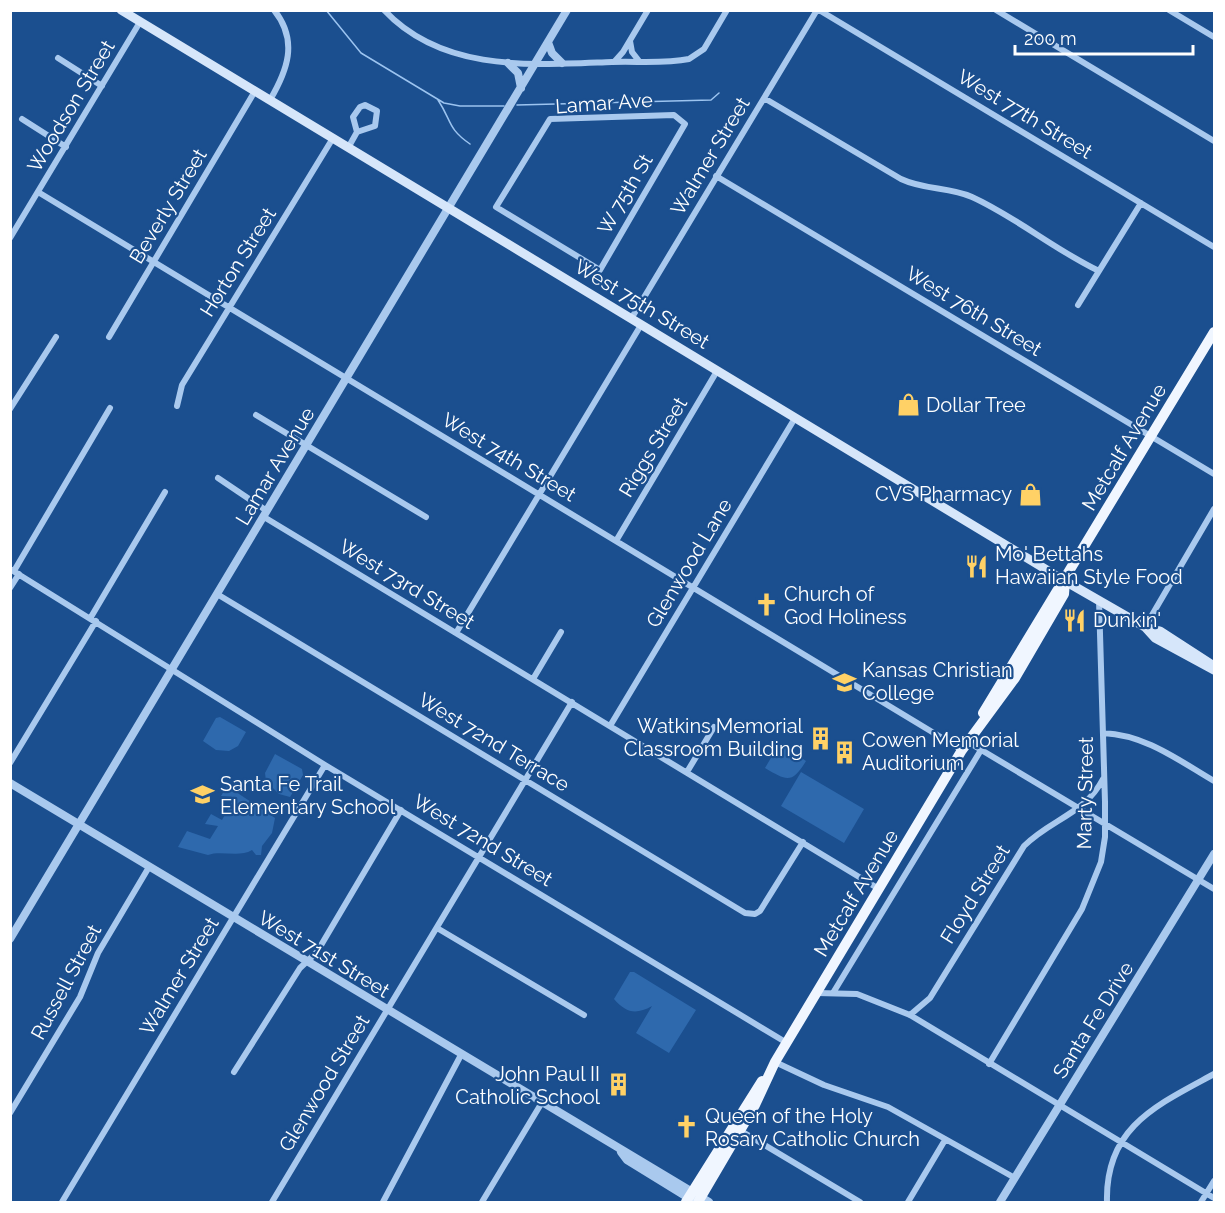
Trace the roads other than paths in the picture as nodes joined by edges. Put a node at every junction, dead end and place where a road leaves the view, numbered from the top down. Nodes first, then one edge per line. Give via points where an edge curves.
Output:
1 (121, 10) edge
2 (274, 10) edge
3 (384, 10) edge
4 (648, 10) edge
5 (727, 10) edge
6 (818, 10) edge
7 (996, 10) edge
8 (1169, 10) edge
9 (564, 12) edge
10 (140, 22) junction
11 (1215, 37) edge
12 (630, 41) junction
13 (548, 42) junction
14 (58, 58) dead end
15 (639, 61) junction
16 (614, 62) junction
17 (508, 63) junction
18 (535, 63) junction
19 (562, 63) junction
20 (102, 86) junction
21 (520, 88) junction
22 (255, 91) junction
23 (764, 98) junction
24 (270, 100) junction
25 (22, 119) dead end
26 (685, 124) joint
27 (357, 132) junction
28 (333, 138) junction
29 (1215, 141) edge
30 (66, 147) junction
31 (348, 148) junction
32 (716, 176) junction
33 (39, 192) junction
34 (1141, 203) junction
35 (496, 207) joint
36 (448, 208) junction
37 (10, 238) edge
38 (1215, 247) edge
39 (153, 263) junction
40 (1099, 271) junction
41 (1078, 305) dead end
42 (229, 309) junction
43 (631, 319) junction
44 (641, 325) junction
45 (1215, 332) edge
46 (56, 337) dead end
47 (109, 337) dead end
48 (717, 371) junction
49 (346, 379) junction
50 (177, 406) dead end
51 (110, 408) dead end
52 (10, 410) edge
53 (256, 415) dead end
54 (795, 418) junction
55 (1152, 436) junction
56 (306, 446) junction
57 (1215, 474) edge
58 (218, 478) dead end
59 (165, 492) dead end
60 (540, 494) junction
61 (1215, 509) edge
62 (266, 514) junction
63 (426, 517) dead end
64 (616, 541) junction
65 (14, 571) edge
66 (1065, 581) junction
67 (10, 588) edge
68 (693, 588) junction
69 (217, 594) junction
70 (1098, 600) junction
71 (94, 619) junction
72 (1145, 627) junction
73 (561, 632) dead end
74 (456, 633) junction
75 (173, 668) junction
76 (1215, 668) edge
77 (533, 679) junction
78 (572, 702) junction
79 (610, 726) junction
80 (714, 727) dead end
81 (1103, 733) junction
82 (965, 746) junction
83 (981, 750) junction
84 (10, 763) edge
85 (325, 765) junction
86 (687, 772) junction
87 (1104, 776) junction
88 (525, 780) junction
89 (1215, 782) edge
90 (10, 783) edge
91 (1078, 809) junction
92 (401, 810) junction
93 (79, 824) junction
94 (1105, 824) junction
95 (803, 842) junction
96 (1215, 854) edge
97 (479, 857) junction
98 (149, 867) junction
99 (1199, 880) junction
100 (879, 889) junction
101 (1215, 889) edge
102 (233, 918) junction
103 (437, 928) junction
104 (10, 939) edge
105 (307, 962) junction
106 (817, 993) junction
107 (832, 993) junction
108 (386, 1010) junction
109 (584, 1015) dead end
110 (910, 1015) junction
111 (787, 1043) junction
112 (461, 1055) junction
113 (776, 1062) junction
114 (989, 1064) junction
115 (234, 1072) dead end
116 (1215, 1074) edge
117 (541, 1104) junction
118 (1060, 1106) junction
119 (10, 1113) edge
120 (741, 1131) junction
121 (945, 1140) junction
122 (1121, 1142) junction
123 (1015, 1178) junction
124 (1215, 1182) edge
125 (1207, 1193) junction
126 (1215, 1198) edge
127 (696, 1200) edge
128 (62, 1203) edge
129 (272, 1203) edge
130 (383, 1203) edge
131 (482, 1203) edge
132 (860, 1203) edge
133 (908, 1203) edge
134 (1000, 1203) edge
135 (1107, 1203) edge
136 (1201, 1203) edge

1 - 10 main road, West 75th Street
2 - 24 street via 286,31 289,51 285,72
3 - 17 street via 416,36 448,51
4 - 12 street
5 - 15 street via 701,51 681,60
6 - 23 street, Walmer Street
6 - 34 street, West 77th Street
7 - 29 street
8 - 11 street
9 - 13 street, Lamar Avenue
10 - 20 street, Woodson Street
10 - 22 main road, West 75th Street
12 - 15 street
12 - 16 street
13 - 18 street, Lamar Avenue
13 - 19 street
14 - 20 street
15 - 16 street
16 - 19 street
17 - 18 street
17 - 21 street via 518,73
18 - 19 street
18 - 21 street, Lamar Avenue
20 - 30 street, Woodson Street
21 - 36 street, Lamar Avenue
22 - 24 main road, West 75th Street
22 - 39 street, Beverly Street
23 - 32 street, Walmer Street
23 - 40 street via 901,179 975,199
24 - 28 main road, West 75th Street
25 - 30 street
26 - 35 street, Lamar Ave via 674,115 550,119
26 - 35 street, W 75th St via 600,270
27 - 27 street via 375,126 377,111 372,107 365,105 355,112
27 - 31 street
28 - 31 main road, West 75th Street
28 - 42 street, Horton Street
30 - 33 street, Woodson Street
31 - 36 main road, West 75th Street
32 - 43 street, Walmer Street
32 - 55 street, West 76th Street
33 - 37 street, Woodson Street
33 - 39 street, West 74th Street
34 - 38 street, West 77th Street
34 - 40 street
36 - 43 main road, West 75th Street
36 - 49 street, Lamar Avenue
39 - 42 street, West 74th Street
39 - 47 street, Beverly Street
40 - 41 street
42 - 49 street, West 74th Street
42 - 50 street, Horton Street via 182,385
43 - 44 main road, West 75th Street
44 - 48 main road, West 75th Street
44 - 60 street
45 - 55 main road, Metcalf Avenue
46 - 52 street
48 - 54 main road, West 75th Street
48 - 64 street, Riggs Street
49 - 56 street, Lamar Avenue
49 - 60 street, West 74th Street
51 - 65 street
53 - 56 street
54 - 66 main road, West 75th Street
54 - 68 street, Glenwood Lane
55 - 57 street, West 76th Street
55 - 66 main road, Metcalf Avenue
56 - 62 street, Lamar Avenue
56 - 63 street
58 - 62 street, West 73rd Street
59 - 71 street
60 - 64 street, West 74th Street
60 - 74 street
61 - 72 street
62 - 69 street, Lamar Avenue
62 - 74 street, West 73rd Street
64 - 68 street, West 74th Street
65 - 67 street
65 - 71 street, West 72nd Street
66 - 70 main road, West 75th Street
66 - 82 main road, Metcalf Avenue via 1024,642
68 - 79 street, Glenwood Lane
68 - 82 street, West 74th Street
69 - 75 street, Lamar Avenue
69 - 88 street, West 72nd Terrace
70 - 72 main road, West 75th Street
70 - 81 street, Marty Street
71 - 75 street, West 72nd Street
71 - 84 street
72 - 76 main road, West 75th Street via 1160,631
73 - 77 street
74 - 77 street, West 73rd Street
75 - 85 street, West 72nd Street
75 - 93 street, Lamar Avenue
77 - 78 street, West 73rd Street
78 - 79 street, West 73rd Street
78 - 88 street, Glenwood Street
79 - 86 street, West 73rd Street
80 - 86 street
81 - 87 street, Marty Street
81 - 89 street via 1148,742
82 - 83 street, West 74th Street
82 - 100 main road, Metcalf Avenue
83 - 91 street, West 74th Street
83 - 107 street
85 - 92 street, West 72nd Street
85 - 102 street, Walmer Street
86 - 95 street, West 73rd Street
87 - 91 street, Floyd Street via 1092,798
87 - 94 street, Marty Street
88 - 95 street, West 72nd Terrace via 745,913 755,914 763,907
88 - 97 street, Glenwood Street
90 - 93 street, West 71st Street
91 - 94 street, West 74th Street
91 - 110 street, Floyd Street via 1042,830 1024,846 930,998
92 - 97 street, West 72nd Street
92 - 105 street via 317,952
93 - 98 street, West 71st Street
93 - 104 street, Lamar Avenue
94 - 99 street, West 74th Street
94 - 114 street, Marty Street via 1101,862 1088,897
95 - 100 street, West 73rd Street
96 - 99 street, Santa Fe Drive
97 - 103 street, Glenwood Street
97 - 111 street, West 72nd Street
98 - 102 street, West 71st Street
98 - 119 street, Russell Street via 98,953 80,997
99 - 101 street, West 74th Street
99 - 118 street, Santa Fe Drive
100 - 106 main road, Metcalf Avenue
102 - 105 street, West 71st Street
102 - 128 street, Walmer Street
103 - 108 street, Glenwood Street
103 - 109 street
105 - 108 street, West 71st Street
105 - 115 street
106 - 107 street
106 - 111 main road, Metcalf Avenue
107 - 110 street via 869,997
108 - 112 street, West 71st Street
108 - 129 street, Glenwood Street
110 - 114 street
111 - 113 main road, Metcalf Avenue
112 - 117 street, West 71st Street
112 - 130 street
113 - 120 main road, Metcalf Avenue
113 - 121 street via 824,1085 888,1107
113 - 127 main road, Metcalf Avenue via 747,1100
114 - 118 street
116 - 122 street via 1139,1118
117 - 127 street, West 71st Street
117 - 131 street
118 - 122 street
118 - 123 street, Santa Fe Drive
120 - 127 main road, Metcalf Avenue
120 - 132 street
121 - 123 street
121 - 133 street
122 - 125 street
122 - 135 street via 1109,1169
123 - 134 street, Santa Fe Drive
124 - 125 street
125 - 126 street
125 - 136 street

